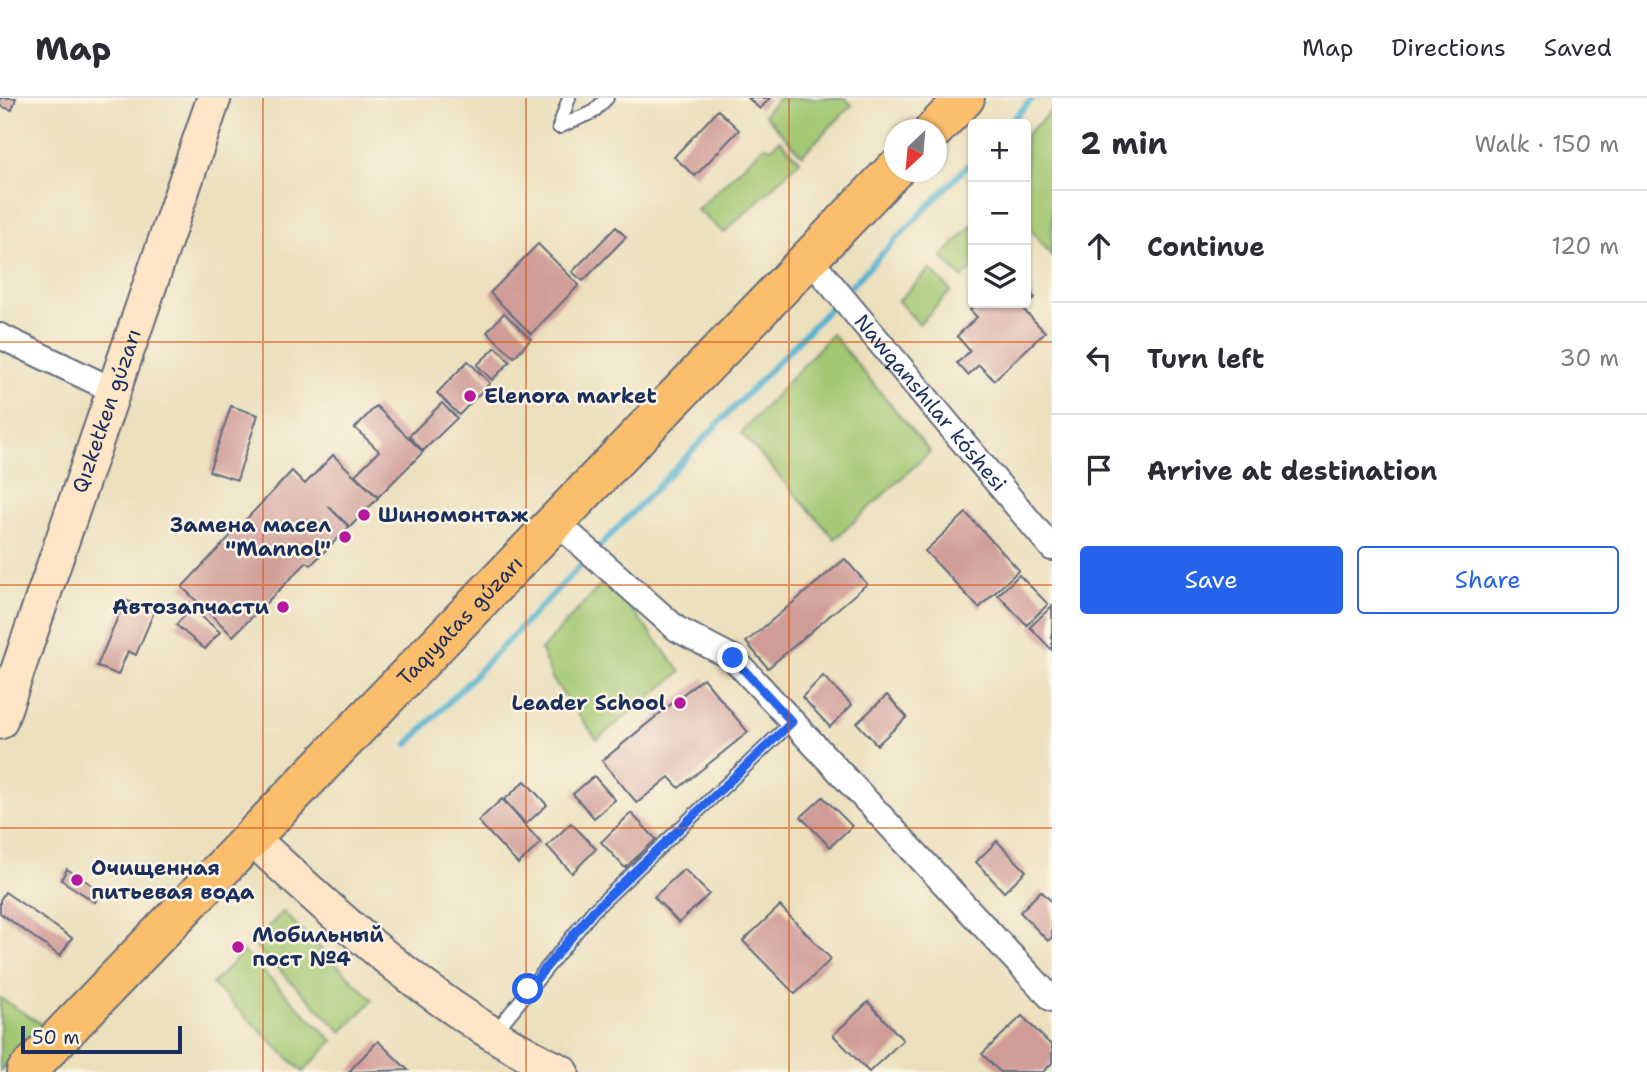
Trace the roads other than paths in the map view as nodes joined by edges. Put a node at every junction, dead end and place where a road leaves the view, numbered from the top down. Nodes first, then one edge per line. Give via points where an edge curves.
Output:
1 (214, 98) edge
2 (569, 98) edge
3 (607, 98) edge
4 (965, 98) edge
5 (945, 119) edge
6 (884, 180) edge
7 (809, 258) junction
8 (0, 336) edge
9 (115, 391) junction
10 (555, 521) junction
11 (1052, 548) edge
12 (11, 659) edge
13 (0, 722) edge
14 (792, 722) junction
15 (251, 837) junction
16 (1052, 999) edge
17 (491, 1036) junction
18 (26, 1072) edge
19 (562, 1072) edge

1 - 9 street, Qızketken gúzarı
2 - 3 lane via 559,127 593,112
4 - 5 highway
6 - 7 highway, Taqıyatas gúzarı
7 - 10 highway, Taqıyatas gúzarı
7 - 11 street, Nawqanshılar kóshesi
8 - 9 street
9 - 12 street, Qızketken gúzarı
10 - 14 street via 677,629 733,658
10 - 15 highway, Taqıyatas gúzarı
12 - 13 street, Qızketken gúzarı
14 - 16 street
14 - 17 lane via 593,911
15 - 17 street via 341,920 440,1001
15 - 18 highway, Taqıyatas gúzarı
17 - 19 street

